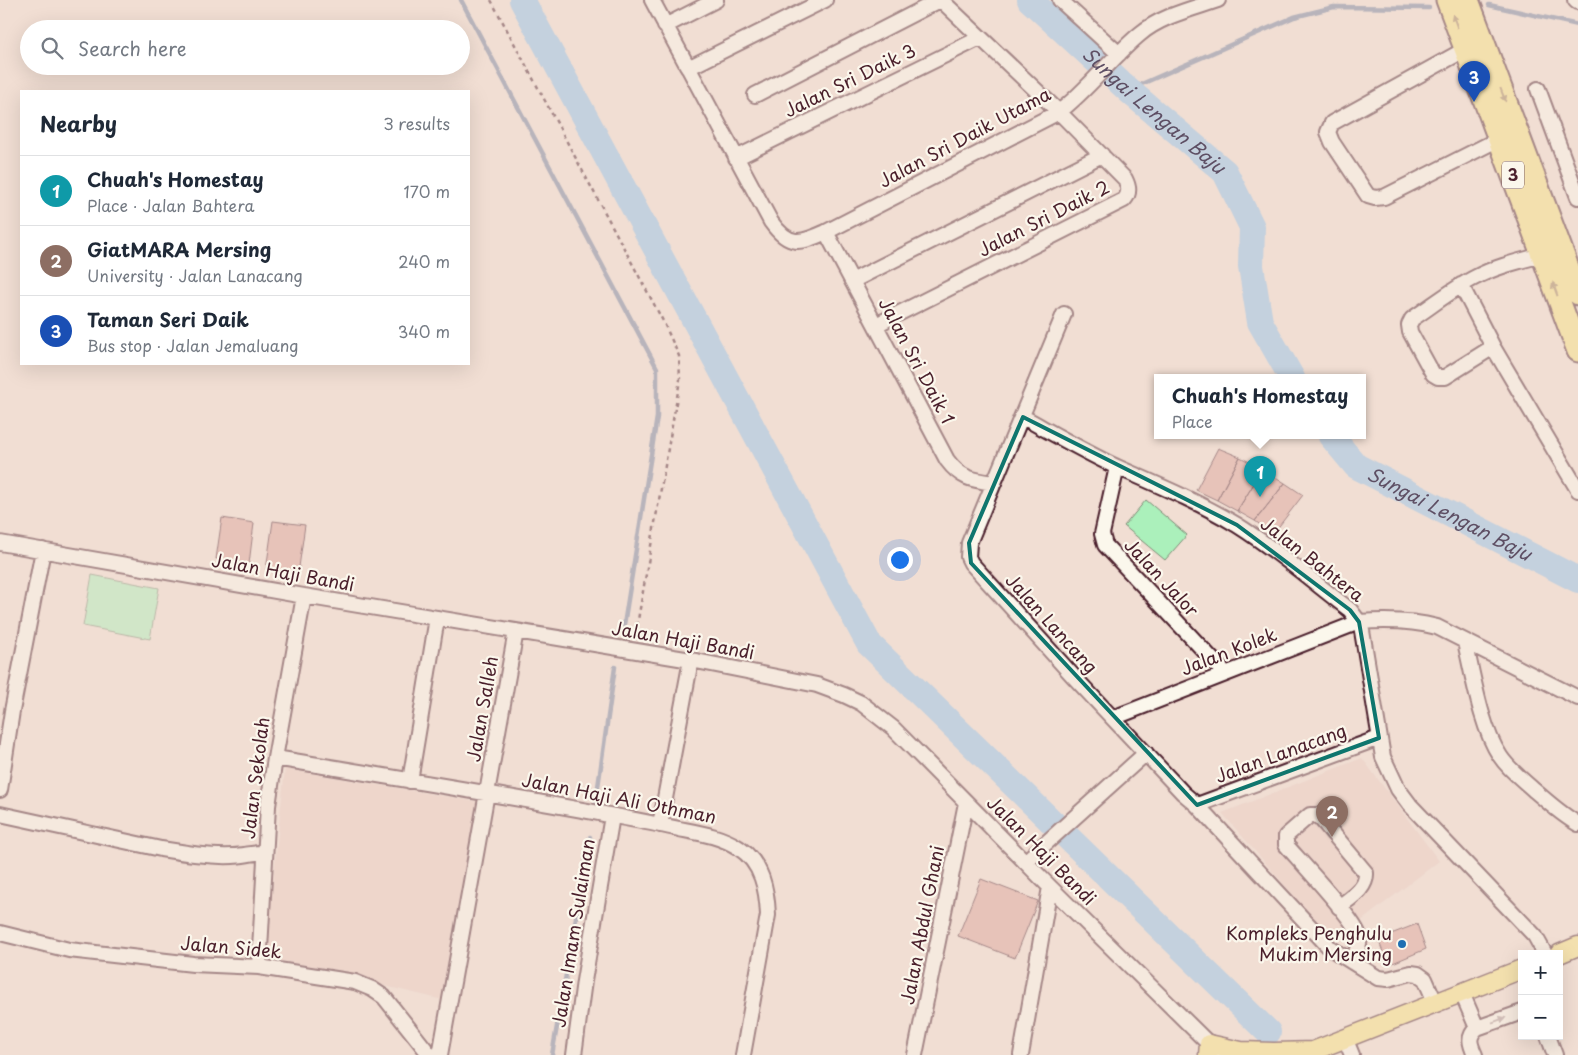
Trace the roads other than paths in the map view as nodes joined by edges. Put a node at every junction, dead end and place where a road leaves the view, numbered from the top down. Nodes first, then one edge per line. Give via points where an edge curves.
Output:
1 (652, 0) edge
2 (716, 0) edge
3 (825, 0) edge
4 (940, 0) edge
5 (1060, 0) edge
6 (1218, 0) edge
7 (1447, 0) edge
8 (1468, 0) edge
9 (665, 26) junction
10 (980, 38) junction
11 (1466, 49) junction
12 (1115, 58) junction
13 (688, 68) junction
14 (1538, 89) dead end
15 (755, 95) dead end
16 (1059, 112) junction
17 (1499, 139) junction
18 (1102, 155) junction
19 (736, 158) junction
20 (1578, 196) edge
21 (826, 232) junction
22 (1542, 254) junction
23 (852, 280) junction
24 (1461, 285) junction
25 (1578, 294) edge
26 (1064, 314) dead end
27 (876, 325) junction
28 (1493, 347) junction
29 (1578, 351) edge
30 (1023, 417) junction
31 (1117, 467) junction
32 (994, 484) junction
33 (1578, 490) edge
34 (0, 543) edge
35 (43, 550) junction
36 (304, 596) junction
37 (436, 618) junction
38 (1359, 622) junction
39 (516, 631) junction
40 (1465, 642) junction
41 (691, 660) junction
42 (1225, 673) junction
43 (1578, 698) edge
44 (6, 710) edge
45 (1114, 718) junction
46 (1379, 738) junction
47 (1146, 753) junction
48 (275, 758) junction
49 (410, 781) junction
50 (0, 790) edge
51 (488, 793) junction
52 (966, 803) junction
53 (1197, 805) junction
54 (0, 814) edge
55 (612, 816) junction
56 (1578, 824) edge
57 (660, 825) junction
58 (265, 852) junction
59 (1025, 862) junction
60 (1050, 887) junction
61 (1339, 907) junction
62 (0, 933) edge
63 (1578, 946) edge
64 (1543, 950) edge
65 (1563, 952) edge
66 (1352, 962) junction
67 (258, 967) junction
68 (1518, 971) edge
69 (1462, 993) junction
70 (1436, 1004) junction
71 (1518, 1013) edge
72 (1477, 1028) junction
73 (1345, 1038) junction
74 (1549, 1040) edge
75 (1212, 1051) edge
76 (1309, 1053) edge
77 (430, 1055) edge
78 (440, 1055) edge
79 (574, 1055) edge
80 (742, 1055) edge
81 (915, 1055) edge
82 (1021, 1055) edge
83 (1352, 1055) edge
84 (1474, 1055) edge
85 (1555, 1055) edge

1 - 9 street
2 - 9 street
3 - 13 street
4 - 10 street, Jalan Sri Daik 2
4 - 15 street
5 - 12 street
6 - 12 street, Jalan Sri Daik Utama via 1157,23 1141,33
11 -> 7 highway, 3
8 -> 25 highway, 3
9 - 13 street
10 - 16 street, Jalan Sri Daik 2
10 - 19 street, Jalan Sri Daik 3
11 - 17 highway, 3
11 - 17 street via 1332,123 1328,132 1368,196 1375,198 1384,197
12 - 16 street, Jalan Sri Daik Utama
13 - 19 street
14 - 20 street
16 - 18 street, Jalan Sri Daik 2
16 - 21 street, Jalan Sri Daik Utama
17 - 22 highway, 3
18 - 23 street
18 - 27 street, Jalan Sri Daik 2 via 1126,179 1129,187 1124,200
19 - 21 street, Jalan Sri Daik Utama via 771,222 784,237 800,241
21 - 23 street, Jalan Sri Daik 1
22 - 24 street via 1492,270
29 -> 22 highway, 3
23 - 27 street, Jalan Sri Daik 1
24 - 28 street
24 - 28 street via 1412,319 1410,332 1433,374 1438,377
26 - 30 street, Jalan Lancang
27 - 32 street, Jalan Sri Daik 1 via 951,466 965,477
28 - 33 street
30 - 31 street, Jalan Bahtera
30 - 32 street, Jalan Lancang
31 - 38 street, Jalan Bahtera via 1160,485 1237,525 1350,610
31 - 42 street, Jalan Jalor via 1102,534 1105,545
32 - 45 street, Jalan Lancang via 969,543 971,563
34 - 35 street, Jalan Haji Bandi
35 - 36 street, Jalan Haji Bandi
35 - 44 street
36 - 37 street, Jalan Haji Bandi
36 - 48 street, Jalan Sekolah
37 - 39 street, Jalan Haji Bandi
37 - 49 street
38 - 40 street, Jalan Kolek via 1398,620 1426,624
38 - 42 street, Jalan Kolek
38 - 46 street, Jalan Bahtera
39 - 41 street, Jalan Haji Bandi
39 - 51 street, Jalan Salleh
40 - 43 street, Jalan Kolek
40 - 56 street via 1491,742 1510,769 1564,816
41 - 52 street, Jalan Haji Bandi via 817,685 861,703 893,728
41 - 57 street
42 - 45 street, Jalan Kolek
44 - 50 street
45 - 47 street, Jalan Lancang
46 - 53 street, Jalan Lanacang
46 - 64 street, Jalan Bahtera via 1383,757 1398,789 1410,805 1535,936
47 - 53 street, Jalan Lancang
47 - 59 street
48 - 49 street, Jalan Haji Ali Othman
48 - 58 street, Jalan Sekolah
49 - 51 street, Jalan Haji Ali Othman
51 - 55 street, Jalan Haji Ali Othman
51 - 78 street, Jalan Salleh
52 - 59 street, Jalan Haji Bandi
52 - 81 street, Jalan Abdul Ghani
53 - 66 street, Jalan Lancang via 1330,948
54 - 58 street via 187,854 234,856
55 - 57 street, Jalan Haji Ali Othman
55 - 79 street, Jalan Imam Sulaiman
57 - 80 street, Jalan Haji Ali Othman via 720,838 741,849 755,864 763,881 768,897 768,915
58 - 67 street, Jalan Sekolah
59 - 60 street, Jalan Haji Bandi
60 - 75 street, Jalan Haji Bandi
60 - 82 street
61 - 61 street via 1286,845 1286,836 1310,815 1322,819 1366,873 1364,886
61 - 66 street via 1356,927 1359,936
62 - 67 street, Jalan Sidek via 69,950 111,956
63 - 65 main road
66 - 70 street, Jalan Lancang via 1378,978 1418,974 1425,978
67 - 77 street, Jalan Sidek via 355,982 372,988 384,997
68 - 69 main road
69 - 70 main road
69 - 72 street
70 - 73 main road
72 -> 71 street
72 - 84 street via 1471,1033
73 - 76 main road
73 - 83 street
74 - 85 street
75 - 76 main road

